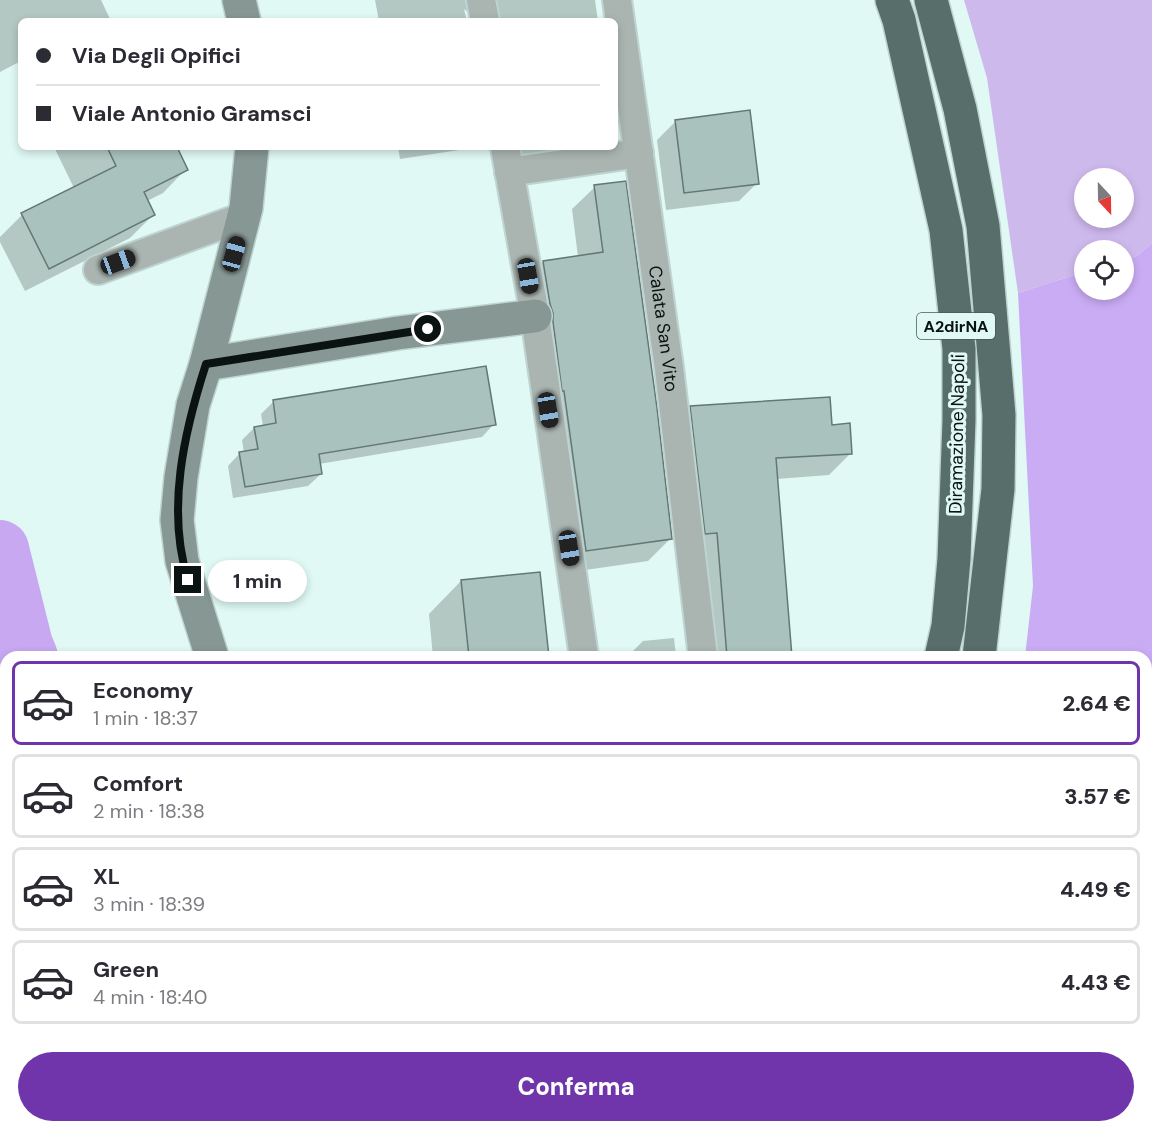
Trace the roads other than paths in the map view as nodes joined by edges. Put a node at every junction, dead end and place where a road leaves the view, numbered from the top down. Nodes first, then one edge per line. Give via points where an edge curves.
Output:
1 (239, 0) edge
2 (481, 0) edge
3 (617, 0) edge
4 (892, 0) edge
5 (931, 0) edge
6 (243, 18) edge
7 (484, 18) edge
8 (252, 150) edge
9 (639, 153) junction
10 (507, 160) edge
11 (243, 218) junction
12 (98, 270) dead end
13 (535, 316) junction
14 (206, 364) junction
15 (210, 651) edge
16 (583, 651) edge
17 (702, 651) edge
18 (942, 651) edge
19 (981, 651) edge

1 - 6 main road
2 - 7 street
3 - 9 street, Calata San Vito
4 - 18 highway, Diramazione Napoli / A2dirNA via 946,230 958,349 954,559
5 - 19 highway, Diramazione Napoli / A2dirNA via 960,109 983,226 999,415 998,489
8 - 11 main road
9 - 10 street
9 - 17 street, Calata San Vito
10 - 13 street
11 - 12 street
11 - 14 main road
13 - 14 main road
13 - 16 street
14 - 15 main road via 193,405 177,520 182,561

